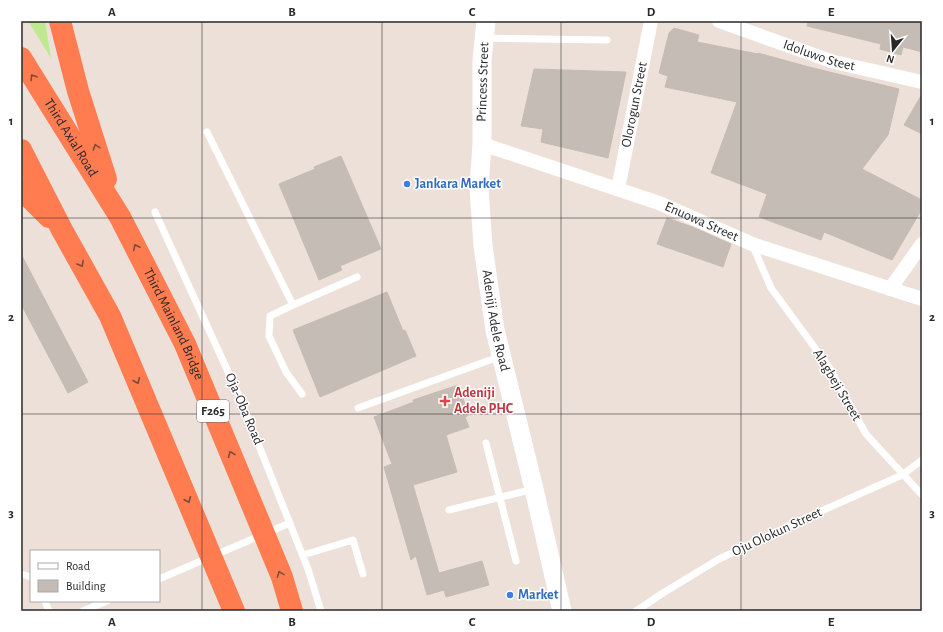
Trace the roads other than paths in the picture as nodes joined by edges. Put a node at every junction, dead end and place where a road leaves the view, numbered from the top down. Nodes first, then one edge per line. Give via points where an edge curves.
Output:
1 (60, 21) edge
2 (651, 21) edge
3 (719, 21) edge
4 (485, 29) edge
5 (607, 40) dead end
6 (21, 58) edge
7 (922, 82) edge
8 (207, 132) dead end
9 (482, 144) junction
10 (21, 150) edge
11 (21, 189) edge
12 (618, 189) junction
13 (155, 212) dead end
14 (118, 214) junction
15 (62, 230) junction
16 (752, 244) junction
17 (922, 244) edge
18 (357, 277) dead end
19 (890, 289) junction
20 (922, 299) edge
21 (293, 305) junction
22 (501, 356) junction
23 (302, 394) dead end
24 (358, 408) dead end
25 (486, 443) dead end
26 (922, 460) edge
27 (902, 475) junction
28 (534, 489) junction
29 (922, 495) edge
30 (500, 498) junction
31 (449, 510) dead end
32 (290, 523) junction
33 (303, 555) junction
34 (516, 561) dead end
35 (363, 574) dead end
36 (160, 579) edge
37 (105, 602) edge
38 (83, 611) edge
39 (234, 611) edge
40 (292, 611) edge
41 (321, 611) edge
42 (562, 611) edge
43 (636, 611) edge

14 -> 1 highway via 78,91
2 - 12 street, Olorogun Street
3 - 7 street, Idoluwo Steet via 834,62
4 - 5 lane
4 - 9 street, Princess Street via 482,60
14 -> 6 highway, Third Axial Road / F265
8 - 21 lane
9 - 12 street, Enuowa Street
9 - 22 street, Adeniji Adele Road via 479,188 483,246 494,330
10 - 15 highway
11 - 15 highway
12 - 16 street, Enuowa Street via 659,203
13 - 32 lane, Oja-Oba Road via 240,398
40 -> 14 highway, Third Mainland Bridge / F265 via 282,577 185,344
15 -> 39 highway via 110,316
16 - 19 street, Enuowa Street
16 - 27 lane, Alagbeji Street via 771,288 829,367 866,434
17 - 19 street
18 - 21 lane
19 - 20 street, Enuowa Street
21 - 23 lane via 270,316 269,336 286,372
22 - 24 lane
22 - 28 street, Adeniji Adele Road
25 - 30 lane
26 - 27 lane, Oju Olokun Street
27 - 29 lane, Alagbeji Street
27 - 43 lane, Oju Olokun Street via 719,559
28 - 30 lane
28 - 42 street, Adeniji Adele Road
30 - 31 lane
30 - 34 lane
32 - 33 lane, Oja-Oba Road
32 - 36 lane
33 - 35 lane via 353,540
33 - 41 lane, Oja-Oba Road
37 - 38 lane

